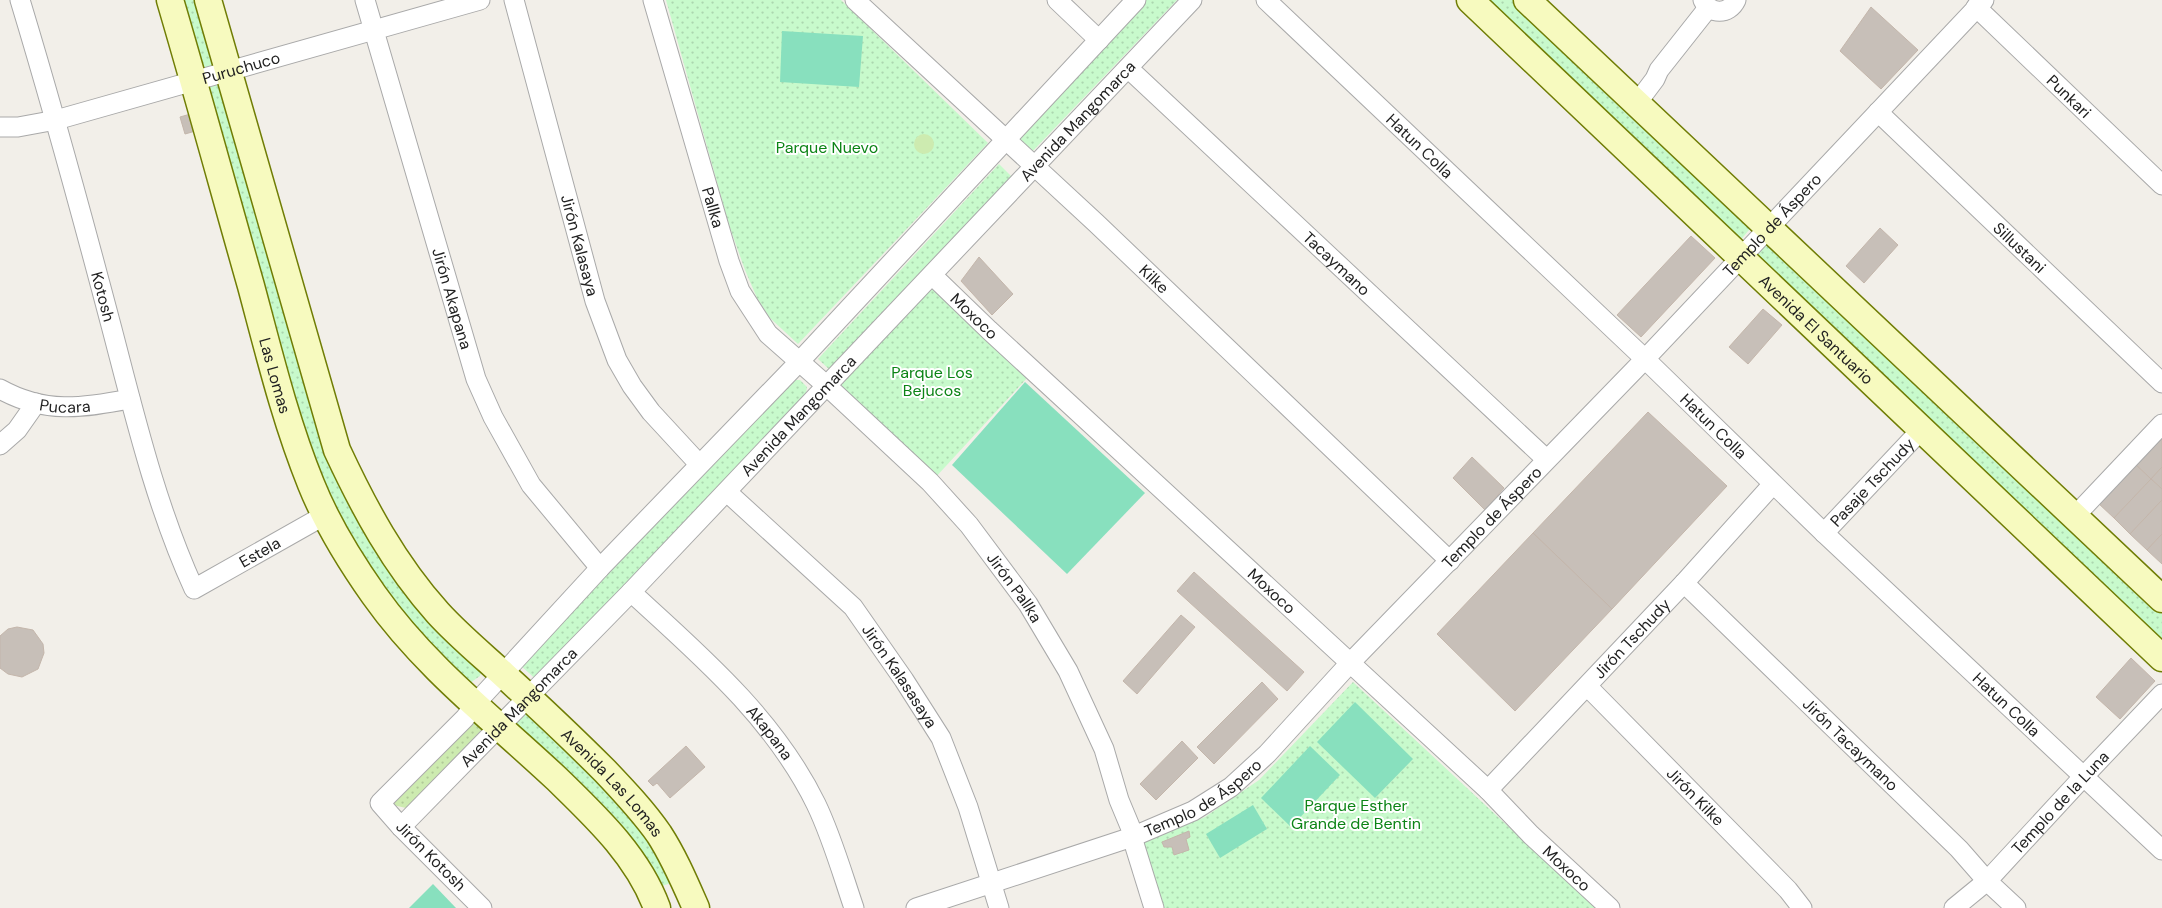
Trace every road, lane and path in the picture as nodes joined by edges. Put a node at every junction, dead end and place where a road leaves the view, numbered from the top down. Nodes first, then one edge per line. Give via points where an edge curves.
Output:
1 (20, 0) edge
2 (170, 0) edge
3 (208, 0) edge
4 (365, 0) edge
5 (480, 0) edge
6 (514, 0) edge
7 (653, 0) edge
8 (855, 0) edge
9 (1057, 0) edge
10 (1136, 0) edge
11 (1192, 0) edge
12 (1266, 0) edge
13 (1470, 0) edge
14 (1527, 0) edge
15 (1736, 0) edge
16 (1980, 4) edge
17 (1708, 6) edge
18 (372, 30) junction
19 (1099, 40) junction
20 (1128, 68) junction
21 (227, 70) junction
22 (194, 82) junction
23 (1637, 103) junction
24 (1878, 112) junction
25 (56, 120) junction
26 (0, 127) edge
27 (1006, 140) junction
28 (1034, 168) junction
29 (2162, 186) edge
30 (1769, 226) junction
31 (1741, 257) junction
32 (932, 275) junction
33 (1645, 359) junction
34 (799, 362) junction
35 (2162, 383) edge
36 (827, 386) junction
37 (0, 389) edge
38 (130, 399) junction
39 (36, 403) junction
40 (2162, 424) edge
41 (1921, 430) junction
42 (0, 445) edge
43 (1546, 459) junction
44 (699, 464) junction
45 (1773, 484) junction
46 (727, 492) junction
47 (326, 515) junction
48 (2074, 517) junction
49 (1824, 533) junction
50 (1450, 561) junction
51 (600, 568) junction
52 (1684, 584) junction
53 (194, 589) joint
54 (631, 592) junction
55 (2162, 599) edge
56 (2162, 658) edge
57 (1350, 664) junction
58 (503, 674) junction
59 (1587, 686) junction
60 (2162, 694) edge
61 (528, 697) junction
62 (475, 704) junction
63 (500, 725) junction
64 (2084, 776) junction
65 (1488, 790) junction
66 (380, 803) joint
67 (401, 827) junction
68 (1133, 836) junction
69 (2162, 850) edge
70 (1987, 881) junction
71 (991, 884) junction
72 (691, 897) edge
73 (656, 904) edge
74 (482, 908) edge
75 (854, 908) edge
76 (916, 908) edge
77 (999, 908) edge
78 (1154, 908) edge
79 (1610, 908) edge
80 (1802, 908) edge
81 (1954, 908) edge
82 (2016, 908) edge

1 - 25 street, Kotosh
2 - 22 street, Las Lomas
3 - 21 street
4 - 18 street, Jirón Akapana
5 - 18 street, Puruchuco
6 - 44 street, Jirón Kalasaya via 595,300 617,360 651,412
7 - 34 street, Pallka via 740,291 768,334
8 - 27 street, Kilke
9 - 19 street
10 - 19 street, Avenida Mangomarca
11 - 20 street, Avenida Mangomarca
12 - 33 street, Hatun Colla
13 - 31 street, Avenida El Santuario
14 - 23 street
15 - 17 street via 1725,11
16 - 24 street, Templo de Áspero
16 - 29 street, Punkari
17 - 23 street
18 - 21 street, Puruchuco
18 - 51 street, Jirón Akapana via 476,379 531,486
19 - 27 street, Avenida Mangomarca
20 - 28 street, Avenida Mangomarca
20 - 43 street, Tacaymano
21 - 22 street, Puruchuco
21 - 58 street via 337,450 370,518 414,584 465,641
22 - 25 street, Puruchuco
22 - 47 street, Las Lomas via 284,406 309,479
23 - 30 street
24 - 30 street, Templo de Áspero
24 - 35 street, Sillustani
25 - 26 street, Puruchuco
25 - 38 street, Kotosh
27 - 28 street, Kilke
27 - 34 street, Avenida Mangomarca
28 - 32 street, Avenida Mangomarca
28 - 50 street, Kilke via 1096,223
30 - 31 street, Templo de Áspero
30 - 48 street
31 - 33 street, Templo de Áspero
31 - 41 street, Avenida El Santuario
32 - 36 street, Avenida Mangomarca
32 - 57 street, Moxoco
33 - 43 street, Templo de Áspero
33 - 45 street, Hatun Colla
34 - 36 street, Pallka
34 - 44 street, Avenida Mangomarca
36 - 46 street, Avenida Mangomarca
36 - 68 street, Jirón Pallka via 943,496 1028,604 1068,671 1104,749
37 - 39 street, Pucara
38 - 39 street, Pucara via 70,408
38 - 53 street, Kotosh via 164,520
39 - 42 street
40 - 48 street
41 - 49 street, Pasaje Tschudy
41 - 56 street, Avenida El Santuario
43 - 50 street, Templo de Áspero
44 - 51 street, Avenida Mangomarca
45 - 49 street, Hatun Colla
45 - 52 street, Jirón Tschudy
46 - 54 street, Avenida Mangomarca
46 - 71 street, Jirón Kalasasaya via 853,607 904,680 941,738 968,807
47 - 53 street, Estela
47 - 62 street, Las Lomas via 347,555 397,626
48 - 55 street
49 - 64 street, Hatun Colla
50 - 57 street, Templo de Áspero
51 - 58 street, Avenida Mangomarca
52 - 59 street, Jirón Tschudy
52 - 70 street, Jirón Tacaymano via 1959,849
54 - 61 street, Avenida Mangomarca
54 - 75 street, Akapana via 714,667 785,752 816,804
57 - 65 street, Moxoco
57 - 68 street, Templo de Áspero via 1267,754 1230,787 1193,811
58 - 61 street, Avenida Las Lomas
58 - 62 street, Avenida Mangomarca
59 - 65 street, Jirón Tschudy
59 - 80 street, Jirón Kilke
60 - 64 street, Templo de la Luna
61 - 63 street, Avenida Mangomarca
61 - 72 street, Avenida Las Lomas via 632,799 658,833
62 - 63 street, Avenida Las Lomas
62 - 66 street, Avenida Mangomarca
63 - 67 street, Avenida Mangomarca
63 - 73 street, Avenida Las Lomas via 595,816 641,874
64 - 69 street, Hatun Colla
64 - 70 street, Templo de la Luna
65 - 79 street, Moxoco via 1530,835
66 - 67 street, Jirón Kotosh
67 - 74 street, Jirón Kotosh
68 - 71 street, Templo de Áspero
68 - 78 street
70 - 81 street, Templo de la Luna
70 - 82 street, Jirón Tacaymano
71 - 76 street, Templo de Áspero
71 - 77 street, Jirón Kalasasaya
72 - 73 street

